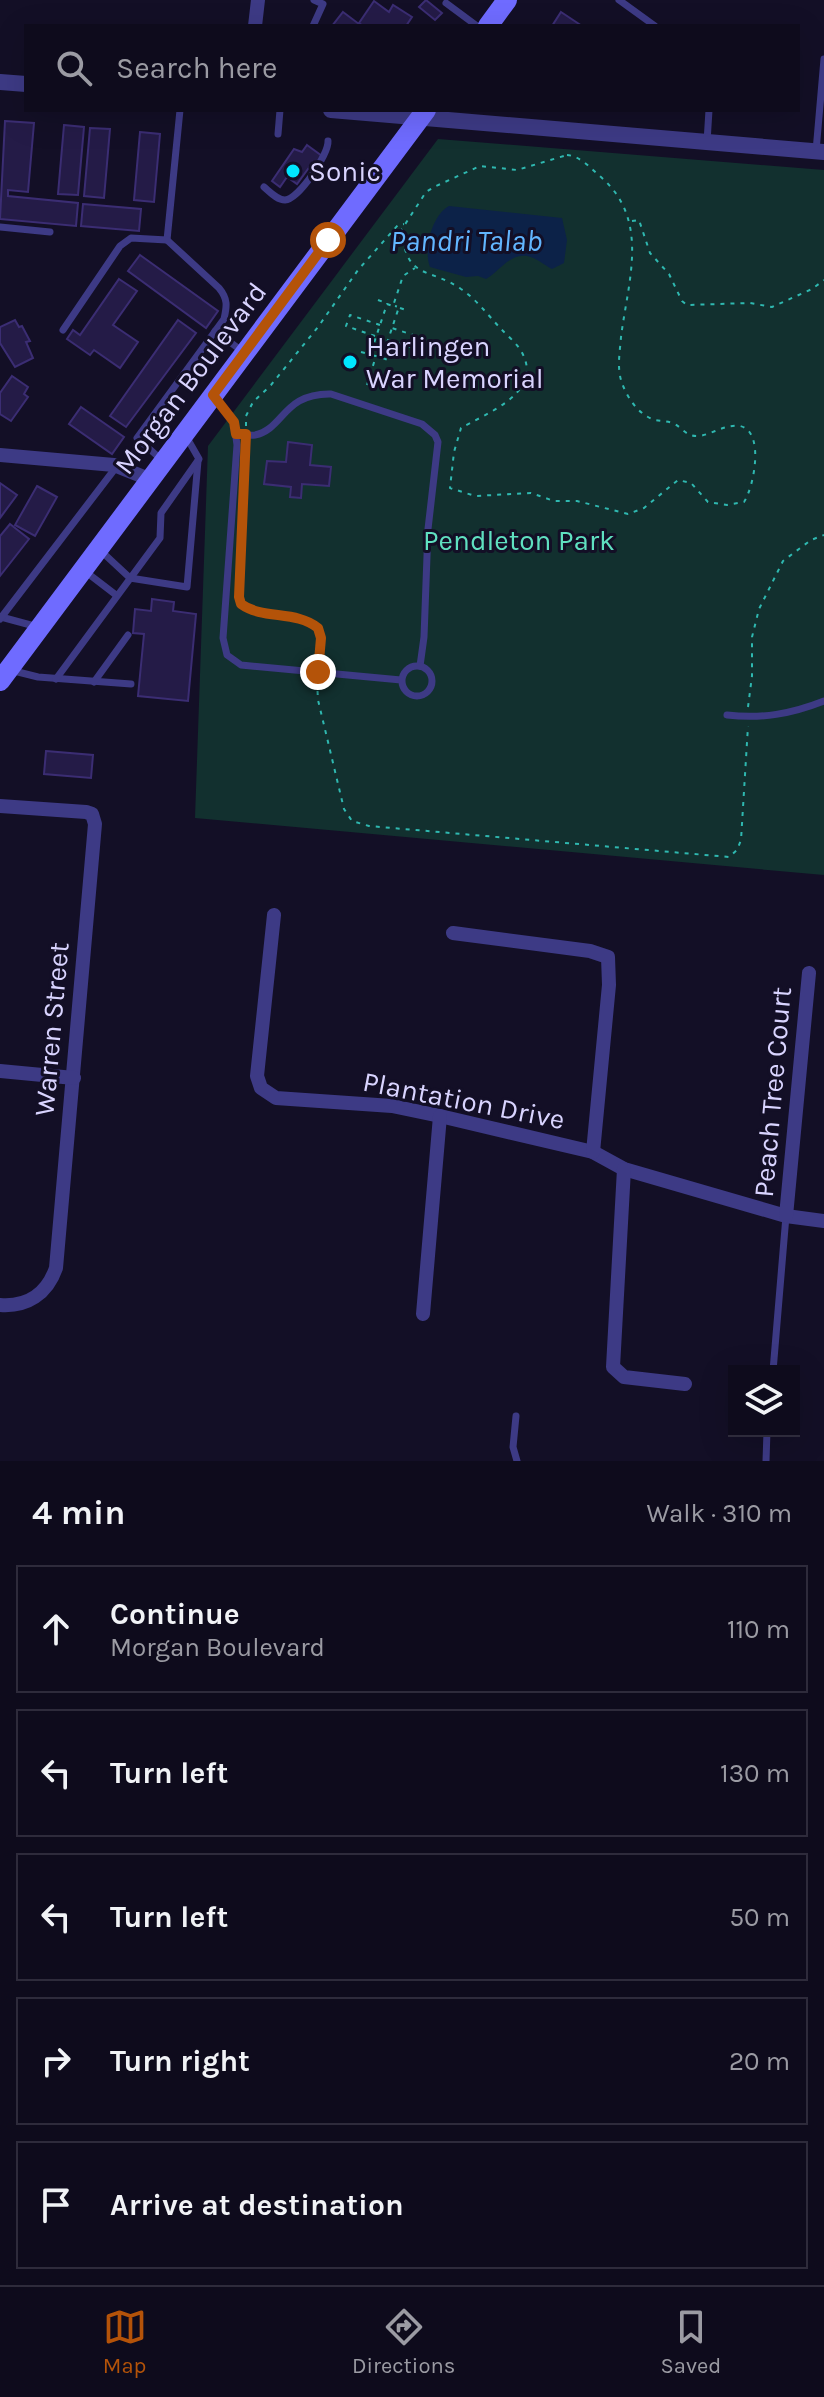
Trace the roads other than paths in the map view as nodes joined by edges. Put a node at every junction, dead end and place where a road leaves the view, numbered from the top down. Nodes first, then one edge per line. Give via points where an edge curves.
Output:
1 (258, 0) edge
2 (314, 0) edge
3 (507, 0) edge
4 (619, 0) edge
5 (445, 1) edge
6 (255, 24) edge
7 (314, 24) edge
8 (474, 24) edge
9 (489, 24) edge
10 (652, 24) edge
11 (824, 59) edge
12 (0, 83) edge
13 (24, 84) edge
14 (180, 112) edge
15 (280, 112) edge
16 (367, 112) edge
17 (709, 112) edge
18 (423, 114) edge
19 (278, 134) dead end
20 (328, 141) dead end
21 (707, 142) junction
22 (820, 151) edge
23 (264, 187) dead end
24 (0, 227) edge
25 (50, 232) dead end
26 (167, 240) junction
27 (63, 330) dead end
28 (215, 331) junction
29 (244, 353) junction
30 (213, 395) junction
31 (184, 433) junction
32 (236, 434) junction
33 (0, 455) edge
34 (199, 459) junction
35 (163, 461) junction
36 (117, 466) junction
37 (149, 479) junction
38 (99, 548) junction
39 (82, 569) junction
40 (130, 578) junction
41 (116, 595) junction
42 (1, 618) edge
43 (40, 627) junction
44 (128, 635) dead end
45 (420, 666) junction
46 (4, 675) edge
47 (56, 679) junction
48 (401, 680) junction
49 (94, 682) junction
50 (131, 684) dead end
51 (824, 701) edge
52 (727, 715) dead end
53 (0, 806) edge
54 (274, 915) dead end
55 (453, 933) dead end
56 (809, 973) dead end
57 (0, 1071) edge
58 (74, 1078) junction
59 (440, 1116) junction
60 (593, 1152) junction
61 (624, 1169) junction
62 (786, 1216) junction
63 (824, 1221) edge
64 (0, 1305) edge
65 (423, 1314) dead end
66 (774, 1365) edge
67 (685, 1384) dead end
68 (516, 1416) dead end
69 (767, 1437) edge
70 (517, 1461) edge
71 (766, 1461) edge

1 - 6 street
2 - 7 lane via 323,4
3 - 9 main road
4 - 10 lane
5 - 8 lane
11 - 22 lane
12 - 13 street
14 - 26 lane
15 - 19 lane
16 - 18 street
17 - 21 lane
18 - 21 street
18 - 29 main road, Morgan Boulevard
20 - 23 lane via 326,155 295,196 280,200
21 - 22 street
24 - 25 lane
26 - 27 lane via 131,238 120,246
26 - 28 lane via 226,296 224,319
28 - 29 lane
28 - 35 lane via 137,438
29 - 30 main road, Morgan Boulevard
30 - 31 main road, Morgan Boulevard
30 - 32 lane via 234,422
31 - 34 lane
31 - 35 main road, Morgan Boulevard
32 - 45 lane via 255,435 294,403 331,394 422,424 435,435
32 - 48 lane via 223,638 227,655 241,665
33 - 36 street
34 - 40 lane via 161,513 160,538
34 - 40 lane via 187,587
35 - 37 main road, Morgan Boulevard
36 - 37 street
36 - 42 lane
37 - 38 main road, Morgan Boulevard
38 - 39 main road, Morgan Boulevard
38 - 40 lane
39 - 41 lane
39 - 43 main road, Morgan Boulevard
40 - 41 lane
41 - 47 lane
42 - 43 lane
43 - 46 main road, Morgan Boulevard
44 - 49 lane
45 - 48 lane via 405,670
45 - 48 lane via 432,681 426,694 411,696
46 - 47 lane
47 - 49 lane
49 - 50 lane
51 - 52 lane via 781,715
53 - 58 street, Warren Street via 86,812 95,818
54 - 59 street, Plantation Drive via 257,1076 261,1088 276,1098 392,1106
55 - 60 street via 608,957
56 - 62 street, Peach Tree Court
57 - 58 street
58 - 64 street, Warren Street via 56,1268 37,1296 19,1305
59 - 60 street, Plantation Drive
59 - 65 street
60 - 61 street, Plantation Drive
61 - 62 street, Plantation Drive
61 - 67 street via 613,1367 624,1377
62 - 63 street, Plantation Drive
62 - 66 lane
68 - 70 lane
69 - 71 lane

